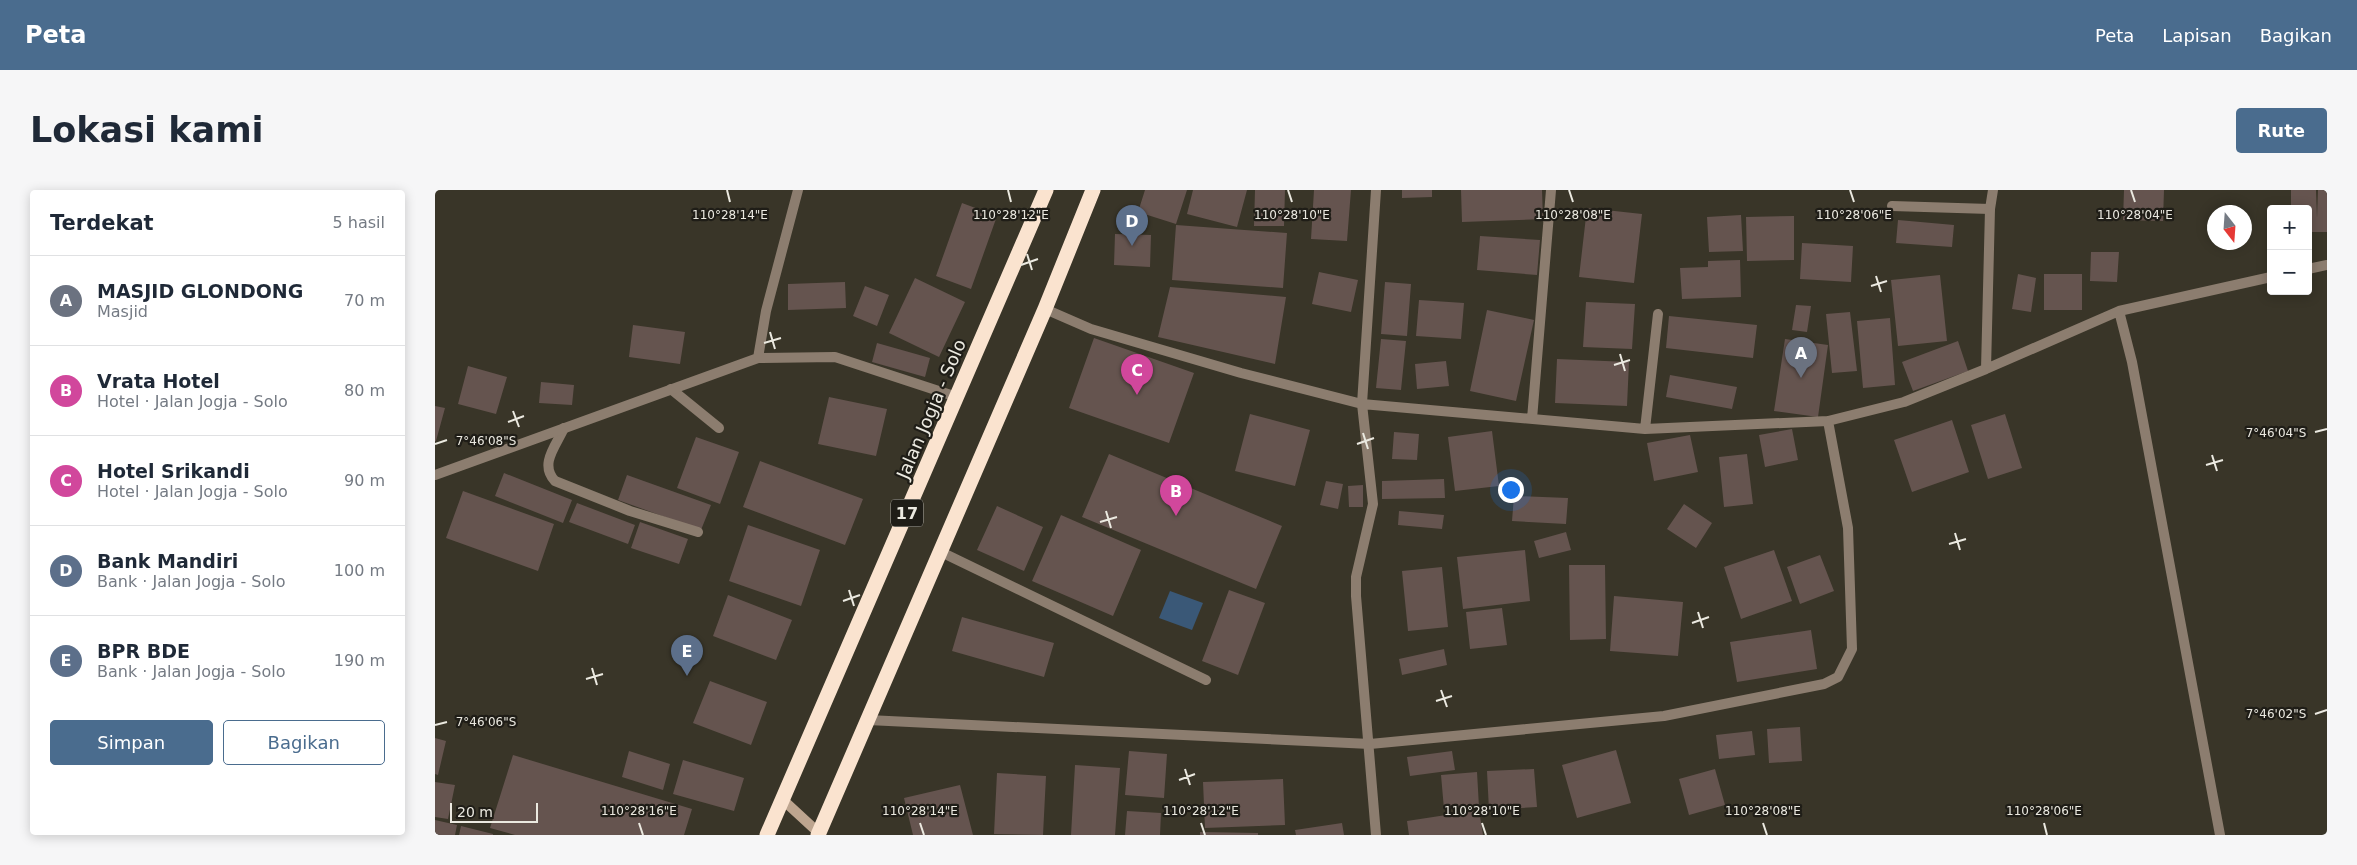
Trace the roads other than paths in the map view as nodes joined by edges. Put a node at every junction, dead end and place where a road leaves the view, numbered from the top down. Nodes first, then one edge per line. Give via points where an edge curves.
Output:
1 (798, 190) edge
2 (1046, 190) edge
3 (1093, 190) edge
4 (1376, 190) edge
5 (1551, 190) edge
6 (1993, 190) edge
7 (1892, 206) dead end
8 (1989, 209) junction
9 (2327, 265) edge
10 (2312, 268) edge
11 (2267, 278) edge
12 (1045, 309) junction
13 (2119, 311) junction
14 (1658, 314) dead end
15 (758, 358) junction
16 (1986, 369) junction
17 (671, 389) junction
18 (957, 397) junction
19 (1362, 404) junction
20 (1532, 420) junction
21 (1828, 421) junction
22 (564, 428) junction
23 (719, 428) dead end
24 (1645, 429) junction
25 (435, 475) edge
26 (698, 532) dead end
27 (941, 552) junction
28 (1206, 680) dead end
29 (868, 720) junction
30 (1370, 744) junction
31 (782, 799) junction
32 (819, 834) edge
33 (767, 835) edge
34 (1376, 835) edge
35 (2219, 835) edge

1 - 15 street via 766,311
2 - 18 highway, Jalan Jogja - Solo / 17
3 - 12 highway
4 - 19 street
5 - 20 street
6 - 8 street
7 - 8 street
8 - 16 street
9 - 10 street
11 - 13 street
12 - 19 street via 1091,329
12 - 27 highway
13 - 16 street
13 - 35 street via 2132,362
14 - 24 street
15 - 17 street
15 - 18 street via 835,357
16 - 21 street via 1904,402
17 - 22 street
17 - 23 street
18 - 31 highway, Jalan Jogja - Solo / 17
19 - 20 street
19 - 30 street via 1373,504 1356,577 1356,596
20 - 24 street
21 - 24 street
21 - 30 street via 1848,528 1852,649 1838,677 1824,684 1664,716
22 - 25 street
22 - 26 street via 547,465 548,474 555,481 630,511
27 - 28 street
27 - 29 highway
29 - 30 street
29 - 32 highway
30 - 34 street
31 - 32 main road
31 - 33 highway, Jalan Jogja - Solo / 17

